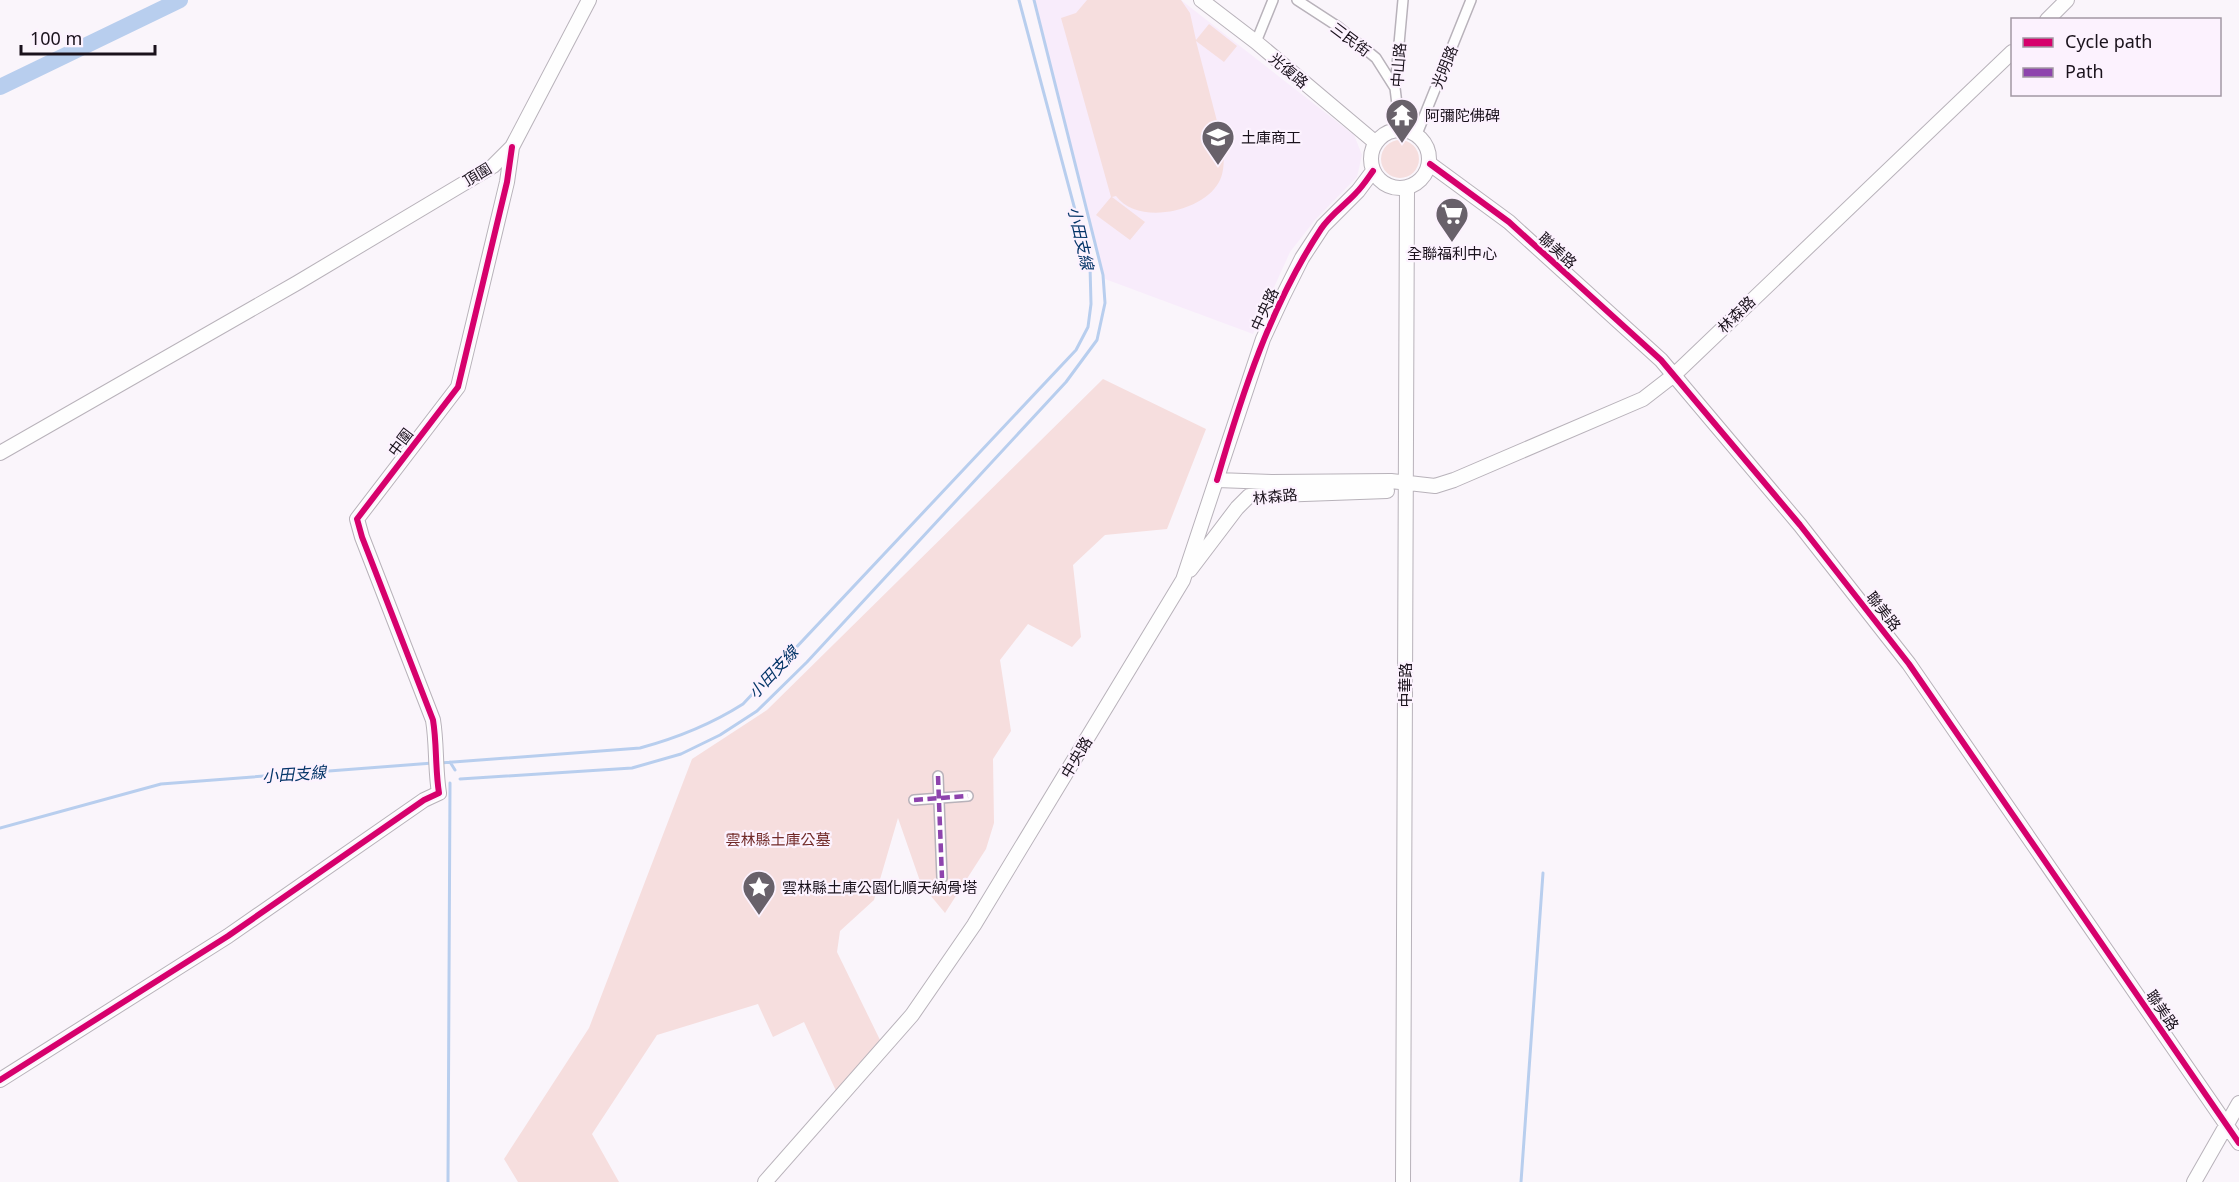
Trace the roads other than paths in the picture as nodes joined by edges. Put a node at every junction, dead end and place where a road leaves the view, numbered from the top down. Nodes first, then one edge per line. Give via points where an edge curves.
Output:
1 (589, 0) edge
2 (1201, 0) edge
3 (1273, 0) edge
4 (1297, 0) edge
5 (1403, 0) edge
6 (1471, 0) edge
7 (2067, 0) edge
8 (2049, 18) edge
9 (1256, 42) junction
10 (2011, 54) edge
11 (1395, 88) junction
12 (1400, 129) junction
13 (1417, 134) junction
14 (1376, 142) junction
15 (512, 147) junction
16 (1430, 164) junction
17 (1373, 171) junction
18 (1407, 188) junction
19 (1674, 375) junction
20 (0, 453) edge
21 (1217, 480) junction
22 (1406, 484) junction
23 (1183, 580) junction
24 (938, 776) dead end
25 (968, 796) dead end
26 (939, 798) junction
27 (914, 800) dead end
28 (942, 878) dead end
29 (0, 1080) edge
30 (2239, 1103) edge
31 (2227, 1125) junction
32 (2239, 1143) edge
33 (765, 1182) edge
34 (1403, 1182) edge
35 (2194, 1182) edge

1 - 15 street, 頂圍
2 - 9 street, 光復路
3 - 9 street
4 - 11 street, 三民街 via 1376,58
5 - 11 street, 中山路
6 - 13 street, 光明路
7 - 8 street
9 - 14 street, 光復路
10 - 19 street, 林森路
11 - 12 street, 中山路
12 - 13 street
12 - 14 street via 1382,135
13 - 16 street via 1428,147
14 - 17 street via 1371,161
15 - 20 street, 頂圍 via 493,166
15 - 29 street, 中圍 via 458,387 357,519 433,720 439,793 228,936
16 - 18 street via 1422,179
16 - 19 street, 聯美路 via 1509,222
17 - 18 street via 1387,185
17 - 21 street, 中央路 via 1323,226 1302,258 1263,339
18 - 22 street, 中華路
19 - 22 street, 林森路 via 1643,399 1454,480 1435,486
19 - 31 street, 聯美路 via 1891,639
21 - 22 street, 林森路
21 - 23 street, 中央路
22 - 23 street, 林森路 via 1391,490 1249,496
22 - 34 street, 中華路
23 - 33 street, 中央路 via 974,924 912,1015
24 - 26 street
25 - 26 street
26 - 27 street
26 - 28 street
30 - 31 street
31 - 32 street, 聯美路
31 - 35 street

